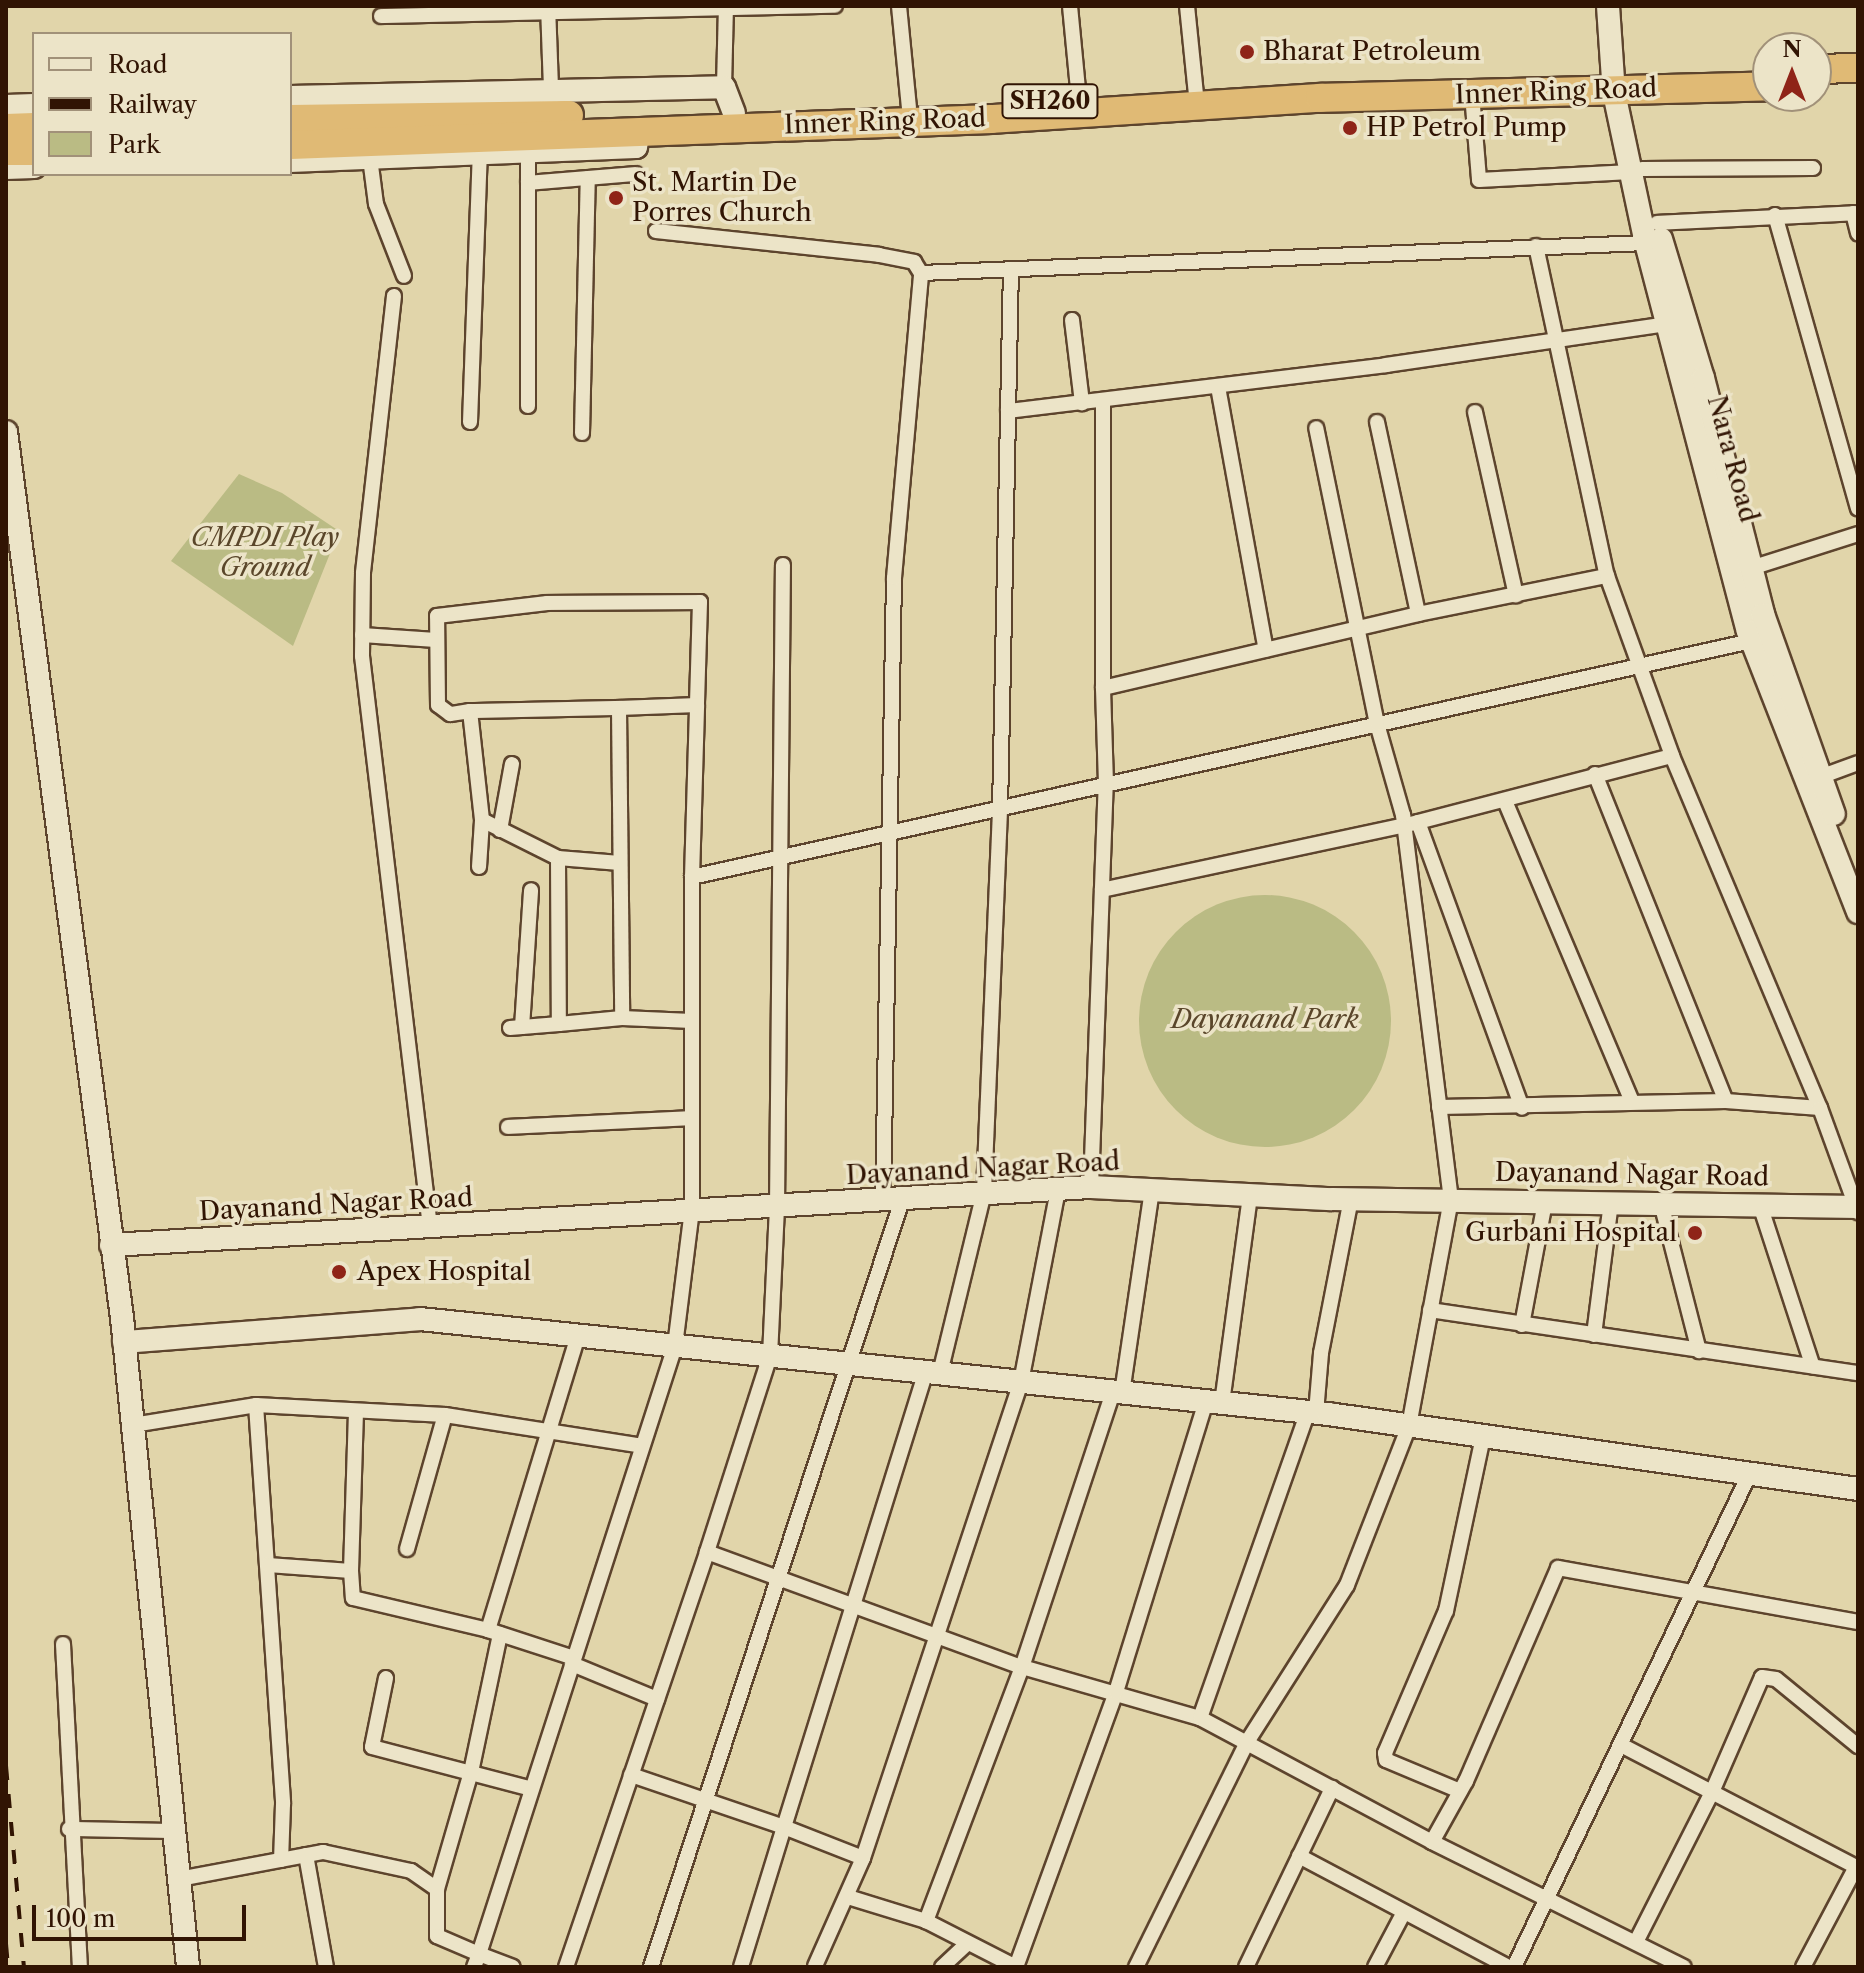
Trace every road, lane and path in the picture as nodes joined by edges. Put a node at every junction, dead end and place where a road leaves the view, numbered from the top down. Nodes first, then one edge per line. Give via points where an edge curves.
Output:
1 (835, 6) edge
2 (899, 6) edge
3 (1070, 6) edge
4 (1187, 6) edge
5 (1608, 6) edge
6 (1620, 6) edge
7 (726, 8) edge
8 (548, 9) edge
9 (381, 16) dead end
10 (1858, 68) edge
11 (1832, 69) edge
12 (1752, 72) edge
13 (1621, 84) junction
14 (1832, 85) edge
15 (1858, 85) edge
16 (1752, 86) edge
17 (551, 89) junction
18 (1196, 94) junction
19 (1472, 94) junction
20 (292, 97) edge
21 (729, 100) junction
22 (1079, 100) junction
23 (32, 105) edge
24 (6, 106) edge
25 (909, 108) junction
26 (292, 120) edge
27 (32, 127) edge
28 (6, 128) edge
29 (333, 131) junction
30 (638, 138) junction
31 (292, 144) edge
32 (6, 151) edge
33 (32, 151) edge
34 (528, 153) junction
35 (480, 155) junction
36 (370, 158) junction
37 (292, 161) edge
38 (32, 167) edge
39 (6, 168) edge
40 (1813, 168) dead end
41 (1636, 171) junction
42 (588, 178) junction
43 (528, 183) junction
44 (1855, 213) edge
45 (1775, 215) junction
46 (656, 231) dead end
47 (1652, 233) junction
48 (1858, 233) edge
49 (1536, 246) junction
50 (1011, 269) junction
51 (921, 273) junction
52 (404, 276) dead end
53 (394, 296) dead end
54 (1072, 320) dead end
55 (1668, 324) junction
56 (1555, 340) junction
57 (1218, 387) junction
58 (1103, 400) junction
59 (1082, 403) junction
60 (528, 406) dead end
61 (1008, 411) junction
62 (1475, 412) dead end
63 (470, 422) dead end
64 (1377, 422) dead end
65 (1316, 428) dead end
66 (6, 432) edge
67 (582, 433) dead end
68 (1858, 509) edge
69 (1856, 540) edge
70 (783, 565) dead end
71 (1751, 568) junction
72 (1607, 576) junction
73 (1516, 595) junction
74 (1418, 614) junction
75 (1357, 629) junction
76 (362, 635) junction
77 (425, 639) junction
78 (1751, 641) junction
79 (1266, 650) junction
80 (1637, 663) junction
81 (1103, 688) junction
82 (697, 705) junction
83 (619, 708) junction
84 (470, 711) junction
85 (1377, 724) junction
86 (1672, 756) junction
87 (1858, 763) edge
88 (512, 764) dead end
89 (1595, 774) junction
90 (1820, 777) junction
91 (1106, 784) junction
92 (1505, 801) junction
93 (1000, 810) junction
94 (482, 820) junction
95 (1411, 824) junction
96 (500, 830) junction
97 (890, 834) junction
98 (558, 858) junction
99 (780, 858) junction
100 (620, 863) junction
101 (479, 867) dead end
102 (1858, 873) edge
103 (692, 877) junction
104 (531, 890) dead end
105 (1102, 890) junction
106 (1858, 912) edge
107 (622, 1018) junction
108 (692, 1021) junction
109 (559, 1024) junction
110 (1632, 1101) junction
111 (1726, 1101) junction
112 (1439, 1107) junction
113 (1522, 1108) junction
114 (1820, 1108) junction
115 (692, 1118) junction
116 (508, 1127) dead end
117 (1091, 1187) junction
118 (1058, 1189) junction
119 (1152, 1190) junction
120 (984, 1192) junction
121 (1250, 1195) junction
122 (1351, 1199) junction
123 (1451, 1200) junction
124 (892, 1201) junction
125 (1545, 1202) junction
126 (1611, 1203) junction
127 (1661, 1203) junction
128 (1760, 1205) junction
129 (777, 1208) junction
130 (1857, 1209) edge
131 (691, 1213) junction
132 (430, 1227) junction
133 (111, 1245) junction
134 (1430, 1310) junction
135 (1522, 1325) junction
136 (578, 1335) junction
137 (1594, 1335) junction
138 (124, 1342) junction
139 (675, 1346) junction
140 (1699, 1351) junction
141 (770, 1356) junction
142 (846, 1365) junction
143 (1813, 1367) junction
144 (933, 1373) junction
145 (1858, 1373) edge
146 (1021, 1382) junction
147 (1118, 1392) junction
148 (1214, 1402) junction
149 (256, 1405) junction
150 (356, 1411) junction
151 (1312, 1412) junction
152 (445, 1415) junction
153 (133, 1425) junction
154 (1409, 1426) junction
155 (549, 1428) junction
156 (1483, 1437) junction
157 (642, 1446) junction
158 (1749, 1475) junction
159 (1858, 1489) edge
160 (407, 1549) dead end
161 (707, 1552) junction
162 (268, 1565) junction
163 (351, 1571) junction
164 (778, 1577) junction
165 (1694, 1592) junction
166 (855, 1606) junction
167 (1858, 1622) edge
168 (494, 1632) junction
169 (934, 1635) junction
170 (63, 1644) dead end
171 (573, 1661) junction
172 (1022, 1667) junction
173 (386, 1678) dead end
174 (1116, 1692) junction
175 (657, 1699) junction
176 (1200, 1718) junction
177 (1247, 1742) junction
178 (1621, 1745) junction
179 (1858, 1746) edge
180 (471, 1772) junction
181 (631, 1775) junction
182 (1332, 1788) junction
183 (532, 1789) junction
184 (1460, 1791) junction
185 (1712, 1792) junction
186 (706, 1800) junction
187 (784, 1827) junction
188 (69, 1829) junction
189 (175, 1831) junction
190 (1432, 1842) junction
191 (306, 1855) junction
192 (1299, 1856) junction
193 (863, 1858) junction
194 (281, 1860) junction
195 (1857, 1867) edge
196 (179, 1879) junction
197 (437, 1889) junction
198 (1548, 1896) junction
199 (848, 1897) junction
200 (1404, 1912) junction
201 (926, 1921) junction
202 (1636, 1942) junction
203 (968, 1943) junction
204 (476, 1960) edge
205 (988, 1961) edge
206 (815, 1966) edge
207 (80, 1967) edge
208 (188, 1967) edge
209 (326, 1967) edge
210 (513, 1967) edge
211 (566, 1967) edge
212 (651, 1967) edge
213 (741, 1967) edge
214 (942, 1967) edge
215 (1136, 1967) edge
216 (1246, 1967) edge
217 (1375, 1967) edge
218 (1511, 1967) edge
219 (1684, 1967) edge
220 (1803, 1967) edge

1 - 7 street
2 - 25 street
3 - 22 street
4 - 18 street
5 - 13 street, Nara Road
6 - 13 street, Nara Road
7 - 8 street
7 - 21 street
8 - 9 street
8 - 17 street
10 - 11 highway
12 - 13 highway, Inner Ring Road / SH260
13 - 16 highway, Inner Ring Road
13 - 18 highway, Inner Ring Road / SH260
13 - 19 highway, Inner Ring Road
13 - 41 street, Nara Road
14 - 15 highway
17 - 20 street
17 - 21 street
18 - 22 highway, Inner Ring Road / SH260
19 - 30 highway, Inner Ring Road via 1320,98
19 - 41 street via 1479,180
21 - 25 highway, Inner Ring Road / SH260
21 - 29 highway, Inner Ring Road / SH260
22 - 25 highway, Inner Ring Road / SH260
23 - 24 street
26 - 29 highway, Inner Ring Road / SH260
27 - 28 highway
29 - 30 highway, Inner Ring Road
29 - 31 highway, Inner Ring Road / SH260
30 - 34 street
30 - 42 street via 636,178
32 - 33 highway
34 - 35 street
34 - 43 street
35 - 36 street
35 - 63 street
36 - 37 street
36 - 52 street via 376,204
38 - 39 street
40 - 41 street
41 - 47 street, Nara Road
42 - 43 street
42 - 67 street
43 - 60 street
44 - 45 street
44 - 48 street
45 - 47 street
45 - 68 street
46 - 51 street via 879,255 914,262
47 - 49 street
47 - 55 street, Nara Road
47 - 71 street, Nara Road
49 - 50 street
49 - 56 street
50 - 51 street
50 - 61 street
51 - 97 street via 894,578
53 - 76 street via 363,573
54 - 59 street
55 - 56 street
55 - 78 street, Nara Road
56 - 57 street
56 - 72 street
57 - 58 street
57 - 79 street
58 - 59 street
58 - 81 street
59 - 61 street
61 - 93 street
62 - 73 street
64 - 74 street
65 - 75 street
66 - 133 street
69 - 71 street
70 - 99 street
71 - 90 street, Nara Road
72 - 73 street
72 - 80 street
73 - 74 street
74 - 75 street
75 - 79 street
75 - 85 street
76 - 77 street
76 - 132 street
77 - 82 street via 441,612 547,603 700,602
77 - 84 street via 438,705 450,714
78 - 80 street
78 - 106 street, Nara Road
79 - 81 street
80 - 85 street
80 - 86 street
81 - 91 street
82 - 83 street
82 - 103 street
83 - 84 street
83 - 100 street
84 - 94 street
85 - 91 street
85 - 95 street
86 - 89 street
86 - 114 street
87 - 90 street
88 - 96 street
89 - 92 street
89 - 111 street
90 - 102 street, Nara Road
91 - 93 street
91 - 105 street
92 - 95 street
92 - 110 street
93 - 97 street
93 - 120 street
94 - 96 street
94 - 101 street
95 - 105 street
95 - 112 street
95 - 113 street
96 - 98 street
97 - 99 street
97 - 124 street
98 - 100 street
98 - 109 street
99 - 103 street
99 - 129 street
100 - 107 street
103 - 108 street
104 - 109 street via 516,1028
105 - 117 street
107 - 108 street
107 - 109 street
108 - 115 street
110 - 111 street
110 - 113 street
111 - 114 street
112 - 113 street
112 - 123 street
114 - 130 street
115 - 116 street
115 - 131 street
117 - 118 street, Dayanand Nagar Road
117 - 119 street, Dayanand Nagar Road
118 - 120 street, Dayanand Nagar Road
118 - 146 street
119 - 121 street, Dayanand Nagar Road
119 - 147 street
120 - 124 street, Dayanand Nagar Road
120 - 144 street
121 - 122 street, Dayanand Nagar Road
121 - 148 street
122 - 123 street, Dayanand Nagar Road
122 - 151 street
123 - 125 street, Dayanand Nagar Road
123 - 134 street
124 - 129 street, Dayanand Nagar Road
124 - 142 street
125 - 126 street, Dayanand Nagar Road
125 - 135 street
126 - 127 street, Dayanand Nagar Road
126 - 137 street
127 - 128 street, Dayanand Nagar Road
127 - 140 street
128 - 130 street, Dayanand Nagar Road
128 - 143 street
129 - 131 street, Dayanand Nagar Road
129 - 141 street
131 - 132 street, Dayanand Nagar Road
131 - 139 street
132 - 133 street, Dayanand Nagar Road
133 - 138 street
134 - 135 street
134 - 154 street
135 - 137 street
136 - 138 street via 420,1319
136 - 139 street
136 - 155 street
137 - 140 street
138 - 153 street
139 - 141 street
139 - 157 street
140 - 143 street
141 - 142 street
141 - 161 street
142 - 144 street
142 - 164 street
143 - 145 street
144 - 146 street
144 - 166 street
146 - 147 street
146 - 169 street
147 - 148 street
147 - 172 street
148 - 151 street
148 - 174 street
149 - 150 street
149 - 153 street
149 - 162 street
150 - 152 street
150 - 163 street
151 - 154 street
151 - 176 street
152 - 155 street
152 - 160 street
153 - 189 street
154 - 156 street
154 - 177 street via 1347,1585
155 - 157 street
155 - 168 street
156 - 158 street
156 - 184 street via 1446,1611 1385,1753 1386,1760
157 - 171 street
158 - 159 street
158 - 165 street
161 - 164 street
161 - 175 street
162 - 163 street
162 - 194 street via 283,1804
163 - 168 street via 353,1598
164 - 166 street
164 - 186 street
165 - 167 street
165 - 178 street
165 - 184 street via 1563,1568 1554,1571
166 - 169 street
166 - 187 street
168 - 171 street
168 - 180 street
169 - 172 street
169 - 193 street
170 - 188 street
171 - 175 street
171 - 183 street
172 - 174 street
172 - 201 street
173 - 180 street via 372,1747
174 - 176 street
174 - 205 street via 1016,1967
175 - 181 street
176 - 177 street
177 - 182 street
177 - 215 street
178 - 185 street
178 - 198 street
179 - 185 street via 1776,1679 1762,1677
180 - 183 street
180 - 197 street
181 - 186 street
181 - 211 street
182 - 190 street
182 - 192 street
183 - 204 street
184 - 190 street
185 - 195 street
185 - 202 street
186 - 187 street
186 - 212 street
187 - 193 street
187 - 213 street
188 - 189 street
188 - 207 street
189 - 196 street
190 - 198 street
191 - 194 street
191 - 197 street via 323,1852 411,1871
191 - 209 street
192 - 200 street
192 - 216 street
193 - 199 street
194 - 196 street
195 - 220 street
196 - 208 street
197 - 204 street via 437,1936
198 - 202 street
198 - 218 street
199 - 201 street
199 - 206 street
200 - 217 street
200 - 218 street
201 - 203 street
202 - 219 street
203 - 205 street
203 - 214 street
204 - 210 street

